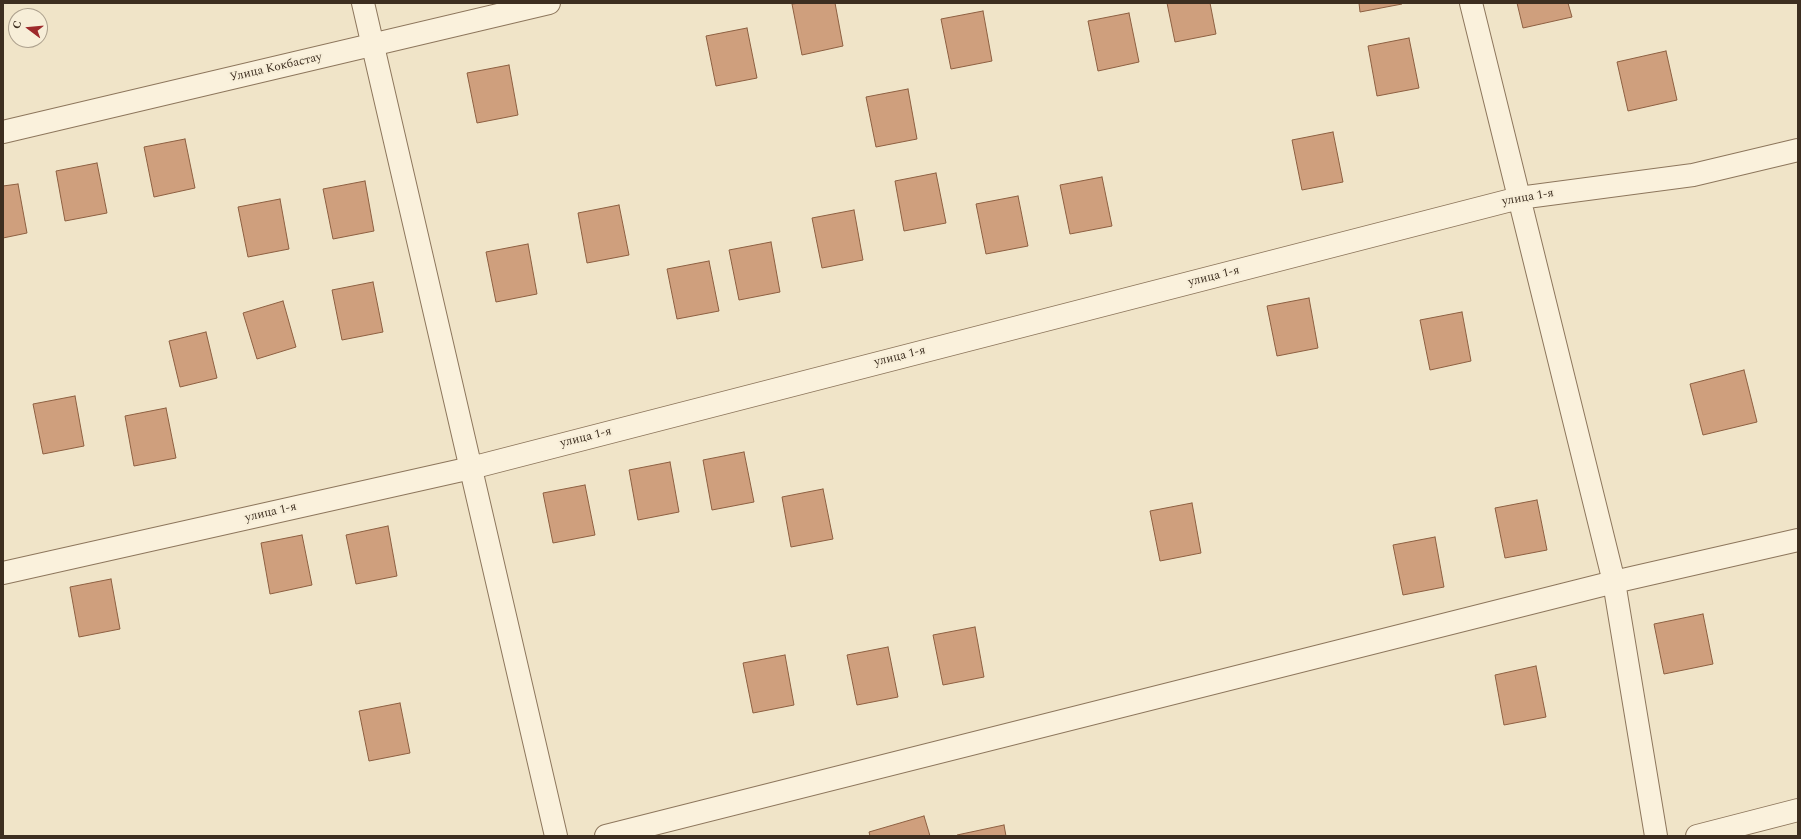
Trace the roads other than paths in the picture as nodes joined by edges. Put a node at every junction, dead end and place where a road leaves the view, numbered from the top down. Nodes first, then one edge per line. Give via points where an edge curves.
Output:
1 (363, 3) edge
2 (549, 3) edge
3 (1471, 3) edge
4 (373, 45) junction
5 (3, 132) edge
6 (1798, 150) edge
7 (1519, 198) junction
8 (471, 468) junction
9 (1798, 540) edge
10 (3, 573) edge
11 (1614, 582) junction
12 (1798, 810) edge
13 (556, 836) edge
14 (606, 836) edge
15 (1656, 836) edge
16 (1698, 836) edge

1 - 4 street
2 - 4 street, Улица Кокбастау
3 - 7 street
4 - 5 street, Улица Кокбастау
4 - 8 street
6 - 7 street, улица 1-я via 1693,175
7 - 8 street, улица 1-я
7 - 11 street
8 - 10 street, улица 1-я
8 - 13 street
9 - 11 street
11 - 14 street
11 - 15 street
12 - 16 street

